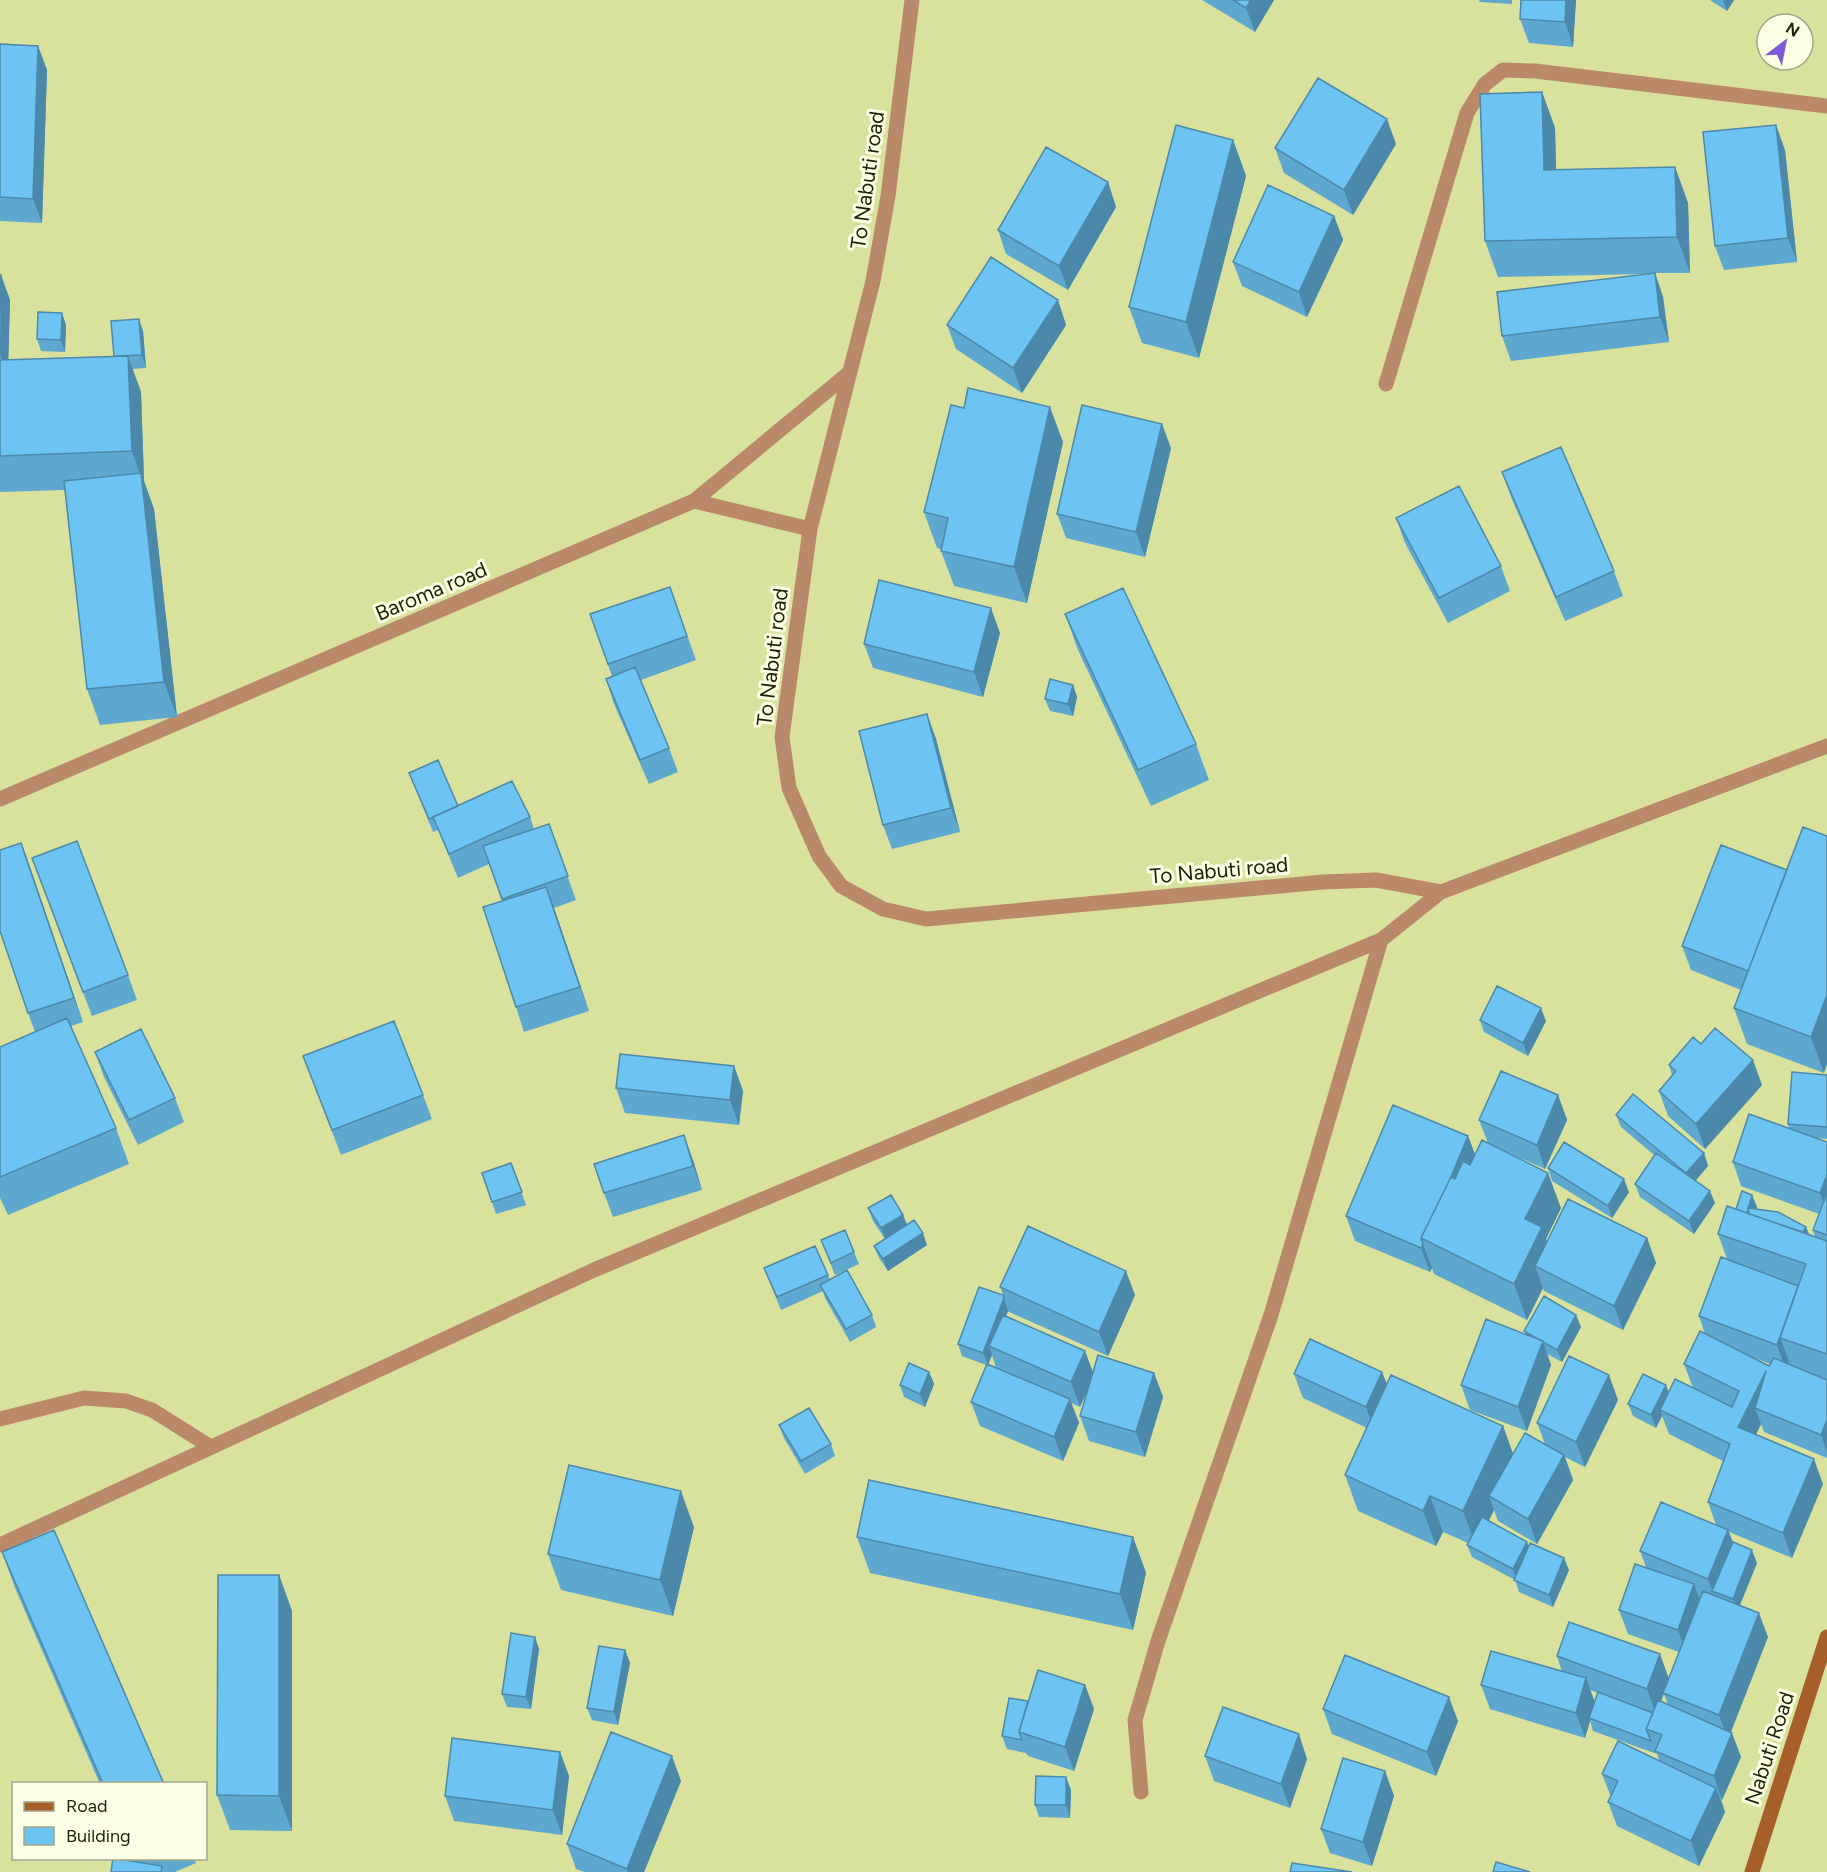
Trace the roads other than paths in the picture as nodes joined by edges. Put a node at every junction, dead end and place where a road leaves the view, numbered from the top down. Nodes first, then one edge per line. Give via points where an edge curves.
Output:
1 (912, 0) edge
2 (1827, 106) edge
3 (849, 373) junction
4 (1386, 384) dead end
5 (694, 501) junction
6 (810, 529) junction
7 (1827, 746) edge
8 (0, 799) edge
9 (1441, 892) junction
10 (1381, 940) junction
11 (0, 1419) edge
12 (211, 1447) junction
13 (0, 1545) edge
14 (1827, 1637) edge
15 (1141, 1792) dead end
16 (1752, 1872) edge

1 - 3 street, To Nabuti road via 888,196 873,281
2 - 4 street via 1503,70 1485,84 1467,113
3 - 5 street, Baroma road
3 - 6 street, To Nabuti road
5 - 6 street
5 - 8 street, Baroma road
6 - 9 street, To Nabuti road via 782,737 789,788 819,856 841,886 884,909 926,919 1323,882 1376,880
7 - 9 street
9 - 10 street
10 - 12 street via 594,1270
10 - 15 street via 1271,1315 1158,1641 1135,1720
11 - 12 street via 84,1398 126,1401 152,1410
12 - 13 street
14 - 16 street, Nabuti Road

